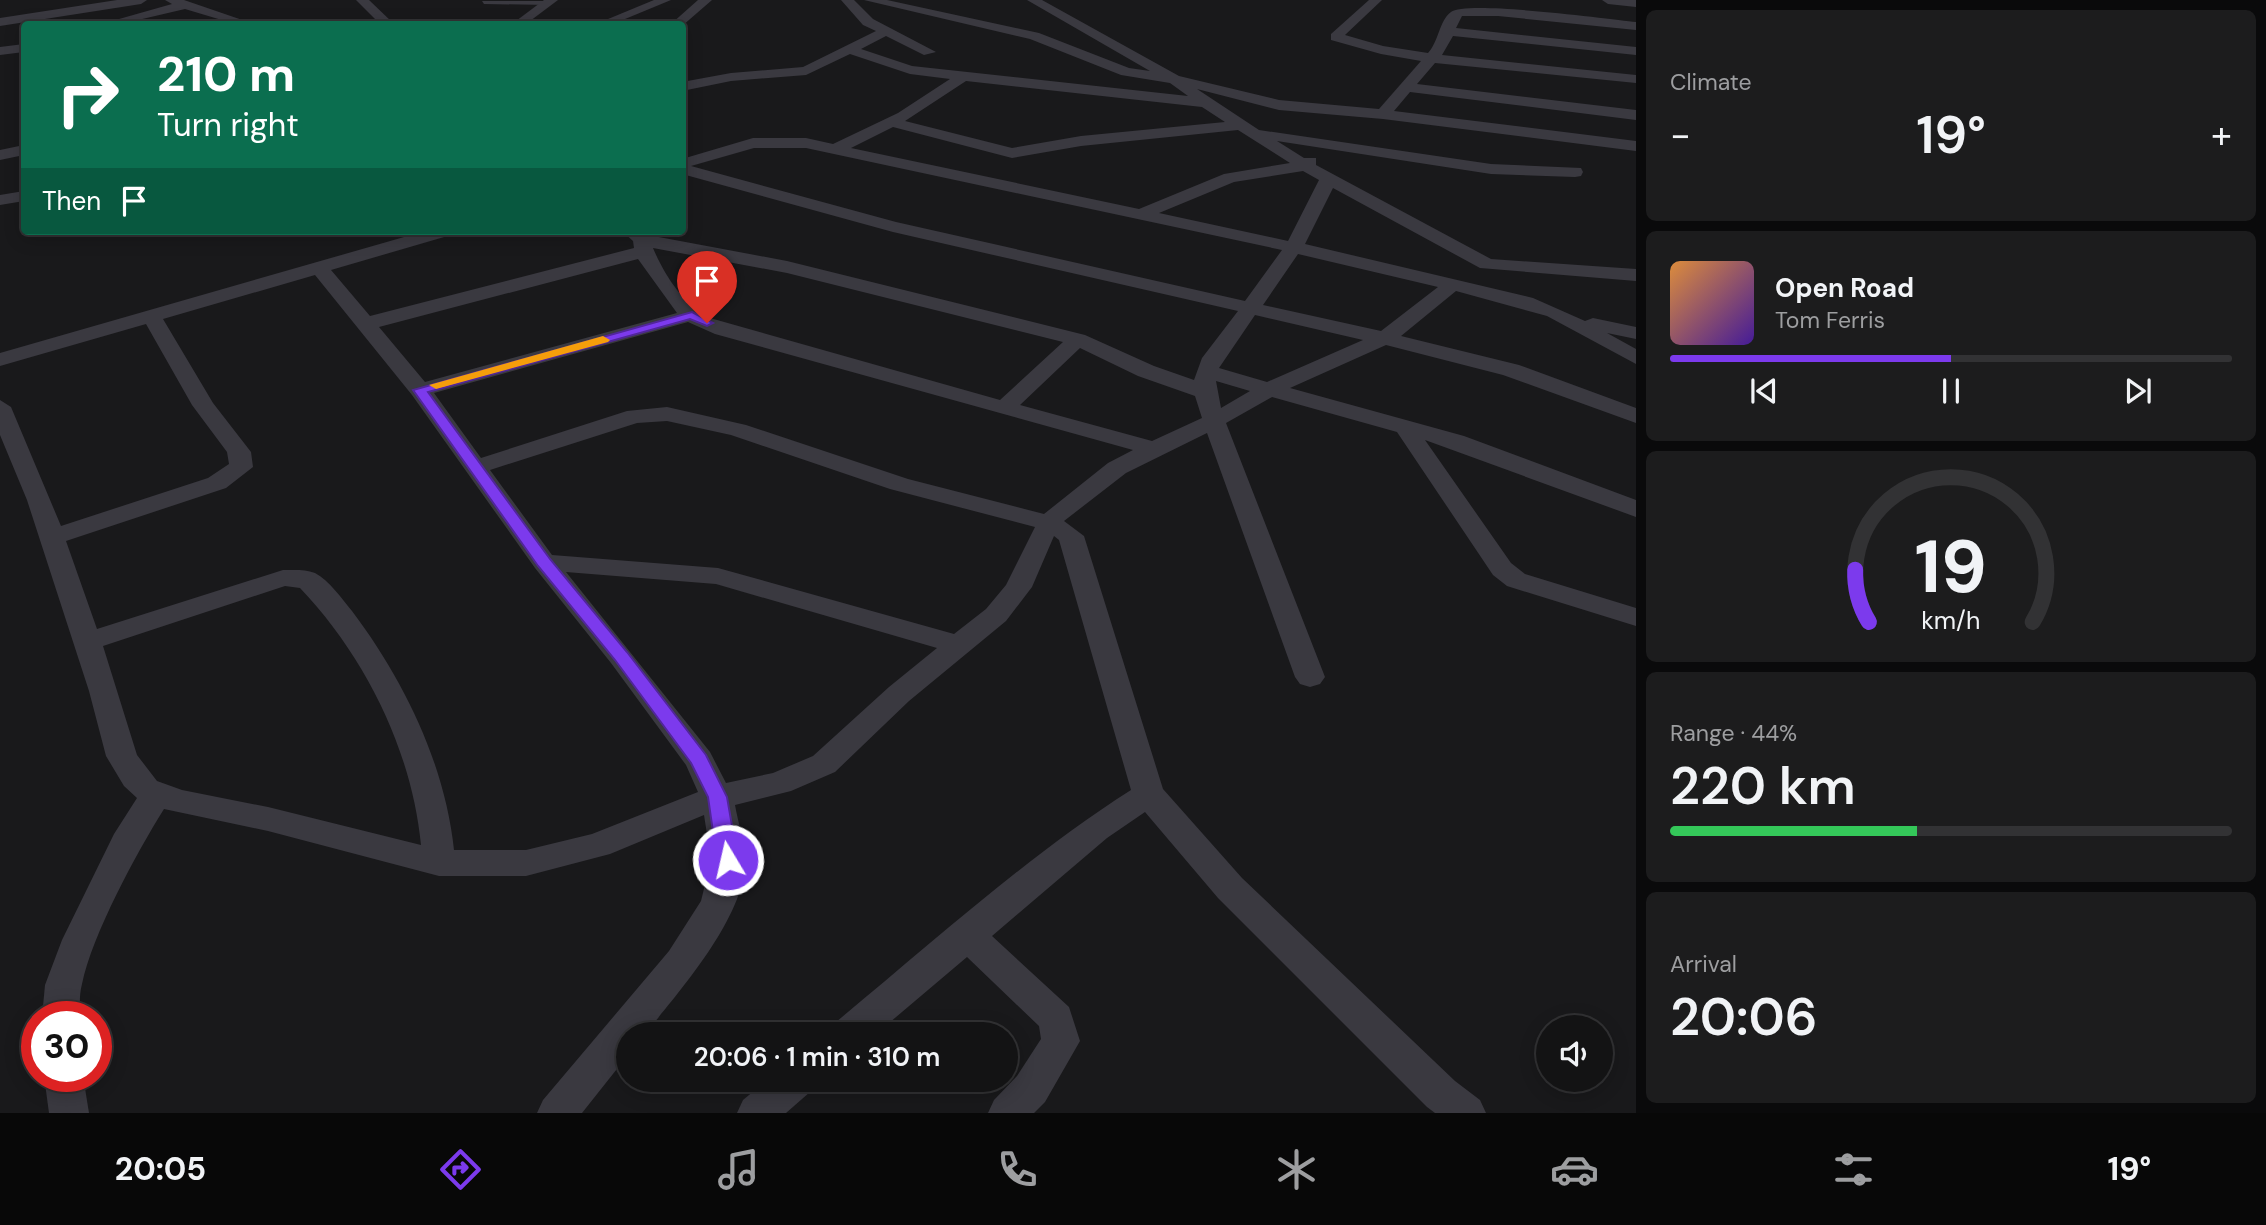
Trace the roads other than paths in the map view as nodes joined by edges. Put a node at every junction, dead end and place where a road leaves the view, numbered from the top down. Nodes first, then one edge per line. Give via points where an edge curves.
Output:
1 (141, 0) edge
2 (171, 0) edge
3 (362, 0) edge
4 (665, 0) edge
5 (706, 0) edge
6 (847, 0) edge
7 (870, 0) edge
8 (1033, 0) edge
9 (1376, 0) edge
10 (1608, 0) edge
11 (551, 1) edge
12 (484, 2) dead end
13 (1636, 2) edge
14 (185, 5) junction
15 (133, 21) edge
16 (237, 21) edge
17 (384, 21) edge
18 (522, 21) edge
19 (611, 21) edge
20 (681, 21) edge
21 (0, 22) edge
22 (1636, 26) edge
23 (886, 31) junction
24 (1447, 31) junction
25 (21, 48) edge
26 (851, 50) junction
27 (0, 51) edge
28 (1636, 51) edge
29 (929, 52) dead end
30 (1433, 57) junction
31 (962, 77) junction
32 (1174, 79) junction
33 (1636, 79) edge
34 (686, 86) edge
35 (1404, 87) junction
36 (1206, 103) junction
37 (1341, 111) junction
38 (1382, 114) junction
39 (1636, 115) edge
40 (892, 121) junction
41 (1247, 129) junction
42 (1324, 142) junction
43 (1636, 146) edge
44 (835, 149) junction
45 (21, 151) edge
46 (0, 155) edge
47 (686, 163) edge
48 (1305, 166) junction
49 (686, 170) edge
50 (1575, 172) dead end
51 (1328, 178) junction
52 (21, 196) edge
53 (0, 200) edge
54 (1139, 215) junction
55 (431, 235) edge
56 (638, 241) edge
57 (1294, 248) junction
58 (1636, 259) edge
59 (1487, 264) junction
60 (319, 268) junction
61 (1552, 268) junction
62 (1636, 275) edge
63 (1452, 285) junction
64 (1484, 293) junction
65 (1251, 307) junction
66 (692, 315) junction
67 (151, 316) junction
68 (1567, 319) junction
69 (365, 324) junction
70 (1636, 333) edge
71 (1385, 338) junction
72 (1078, 339) junction
73 (1636, 358) edge
74 (0, 360) edge
75 (1207, 382) junction
76 (1269, 389) junction
77 (420, 390) junction
78 (0, 407) edge
79 (1004, 408) junction
80 (1636, 416) edge
81 (1214, 422) junction
82 (1405, 427) junction
83 (1154, 449) junction
84 (476, 467) junction
85 (1636, 509) edge
86 (1050, 523) junction
87 (51, 538) junction
88 (544, 562) junction
89 (1636, 617) edge
90 (85, 642) junction
91 (959, 645) junction
92 (1310, 677) dead end
93 (156, 794) junction
94 (1148, 794) junction
95 (717, 797) junction
96 (439, 863) junction
97 (967, 935) junction
98 (62, 1001) edge
99 (863, 1022) edge
100 (66, 1092) edge
101 (782, 1092) edge
102 (69, 1113) edge
103 (557, 1113) edge
104 (757, 1113) edge
105 (1008, 1113) edge
106 (1466, 1113) edge

1 - 21 street
2 - 14 street
3 - 17 street
4 - 19 street
5 - 20 street
6 - 23 street via 868,22
7 - 32 street via 1000,27 1114,69
8 - 32 street
9 - 30 street via 1335,37 1381,50
10 - 13 street
11 - 12 lane
11 - 18 street
14 - 15 street
14 - 16 street
22 - 24 street via 1469,11 1454,16
23 - 26 street
23 - 29 street
24 - 28 street
24 - 30 street
25 - 27 street
26 - 31 street via 898,68
26 - 34 street via 806,71
30 - 33 street
30 - 35 street
31 - 36 street
31 - 40 street
32 - 36 street
32 - 37 street via 1279,105
35 - 38 street
35 - 39 street
36 - 41 street
37 - 38 street
37 - 42 street
38 - 43 street
40 - 41 street via 1012,153 1081,141
40 - 44 street
41 - 42 street
41 - 48 street
42 - 48 street
42 - 50 street via 1491,169
44 - 47 street via 799,141 763,142
44 - 54 street
45 - 46 street
48 - 51 street
48 - 54 street via 1230,178
49 - 65 street via 893,227
51 - 57 street
51 - 59 street
52 - 53 street
54 - 57 street
55 - 60 street
56 - 66 street
56 - 69 street
56 - 72 street via 787,267
57 - 63 street
57 - 65 street
58 - 61 street
59 - 61 street
59 - 64 street via 1494,274
60 - 67 street
60 - 69 street
61 - 62 street
63 - 64 street
63 - 71 street
64 - 68 street via 1543,307
65 - 71 street
65 - 75 street via 1217,349
66 - 77 street
66 - 79 street via 722,330
67 - 74 street
67 - 87 street via 203,405 242,457 241,467 217,483
68 - 70 street
68 - 73 street
69 - 77 street
71 - 76 street
71 - 80 street via 1511,370
72 - 75 street via 1146,372
72 - 79 street
75 - 76 street
75 - 81 street
76 - 81 street
76 - 82 street
77 - 84 street
78 - 87 street
79 - 83 street
81 - 83 street
81 - 92 street
82 - 85 street via 1541,471
82 - 89 street via 1502,569 1516,580
83 - 86 street via 1070,501
84 - 86 street via 621,420 667,414 738,430 899,484
84 - 88 street
86 - 91 street via 1018,587 996,615
86 - 94 street via 1071,536 1076,548
87 - 90 street
88 - 91 street via 718,576
88 - 95 street via 699,760
90 - 93 street via 121,756 135,778
90 - 96 street via 283,578 310,582 376,667 422,770 438,835
91 - 95 street via 824,764 780,783
93 - 96 street
93 - 98 street via 131,834 80,940 63,985
94 - 97 street via 1095,828
94 - 106 street via 1230,888
95 - 96 street via 598,845 527,863
95 - 103 street via 728,860 718,905 682,962
97 - 99 street
97 - 105 street via 1056,1018 1061,1041 1031,1089
100 - 102 street
101 - 104 street

